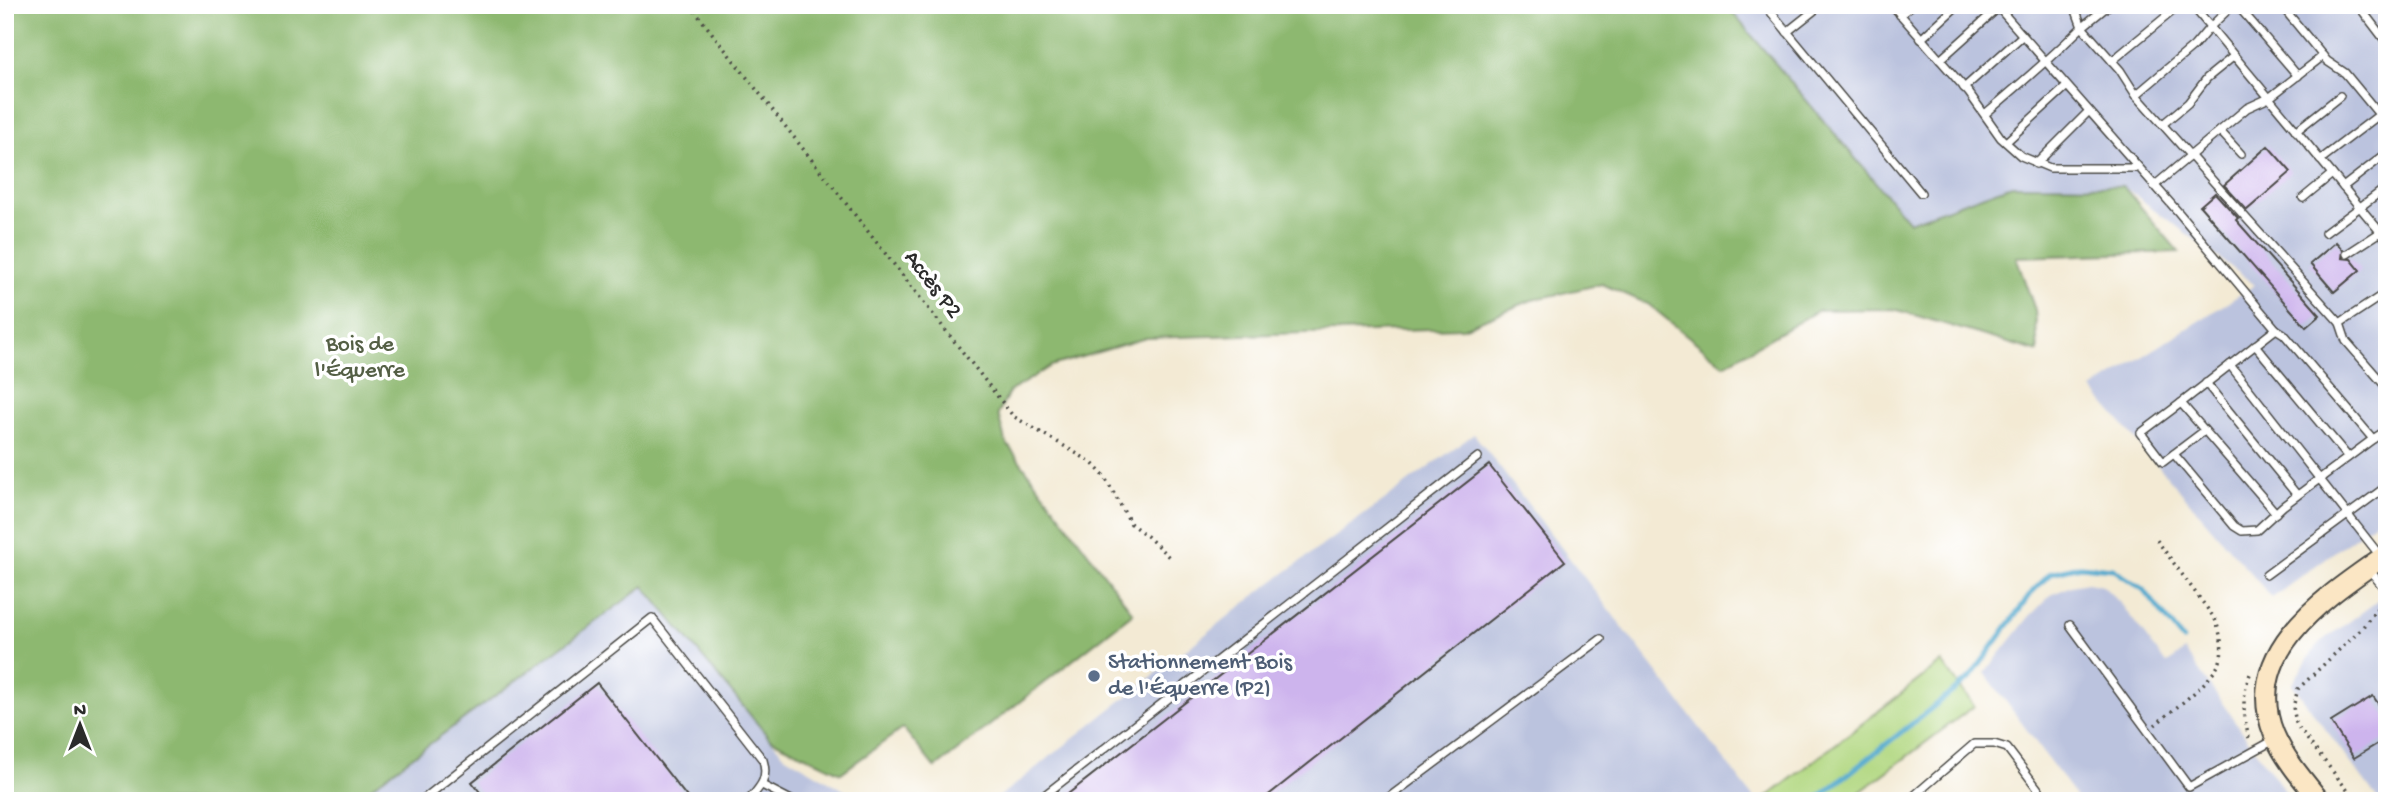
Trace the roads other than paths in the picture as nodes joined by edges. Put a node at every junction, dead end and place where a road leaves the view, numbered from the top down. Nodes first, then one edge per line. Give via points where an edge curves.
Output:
1 (1765, 5) edge
2 (1821, 5) edge
3 (1892, 5) edge
4 (1912, 5) edge
5 (1958, 5) edge
6 (2074, 5) edge
7 (2109, 5) edge
8 (2180, 5) edge
9 (2192, 5) edge
10 (2235, 5) edge
11 (2281, 5) edge
12 (2358, 5) edge
13 (1997, 7) edge
14 (1900, 15) junction
15 (2210, 26) junction
16 (2082, 27) junction
17 (1787, 32) junction
18 (2022, 36) junction
19 (1920, 38) junction
20 (2387, 43) edge
21 (2234, 56) junction
22 (2323, 56) junction
23 (1940, 60) junction
24 (2043, 61) junction
25 (2112, 61) junction
26 (2298, 76) junction
27 (2066, 87) junction
28 (1964, 88) junction
29 (2136, 95) junction
30 (2340, 96) dead end
31 (2269, 98) junction
32 (2088, 112) junction
33 (1985, 114) junction
34 (2379, 115) junction
35 (2163, 124) junction
36 (2387, 124) edge
37 (2220, 131) junction
38 (2297, 131) junction
39 (2006, 142) junction
40 (2387, 153) edge
41 (2241, 154) dead end
42 (2191, 156) junction
43 (2320, 160) junction
44 (2036, 164) junction
45 (2138, 168) junction
46 (2332, 174) junction
47 (2154, 186) junction
48 (2343, 187) junction
49 (2387, 187) edge
50 (1921, 192) dead end
51 (2303, 198) dead end
52 (2361, 208) junction
53 (2384, 230) edge
54 (2325, 233) dead end
55 (2387, 240) edge
56 (2347, 254) dead end
57 (2387, 292) edge
58 (2340, 323) junction
59 (2276, 329) junction
60 (2255, 345) junction
61 (2230, 365) junction
62 (2206, 383) junction
63 (2387, 387) edge
64 (2180, 403) junction
65 (2387, 430) edge
66 (2204, 431) junction
67 (2373, 439) junction
68 (2174, 454) junction
69 (1478, 457) dead end
70 (2348, 457) junction
71 (2320, 478) junction
72 (2387, 486) edge
73 (2297, 495) junction
74 (2276, 513) junction
75 (2347, 515) junction
76 (2379, 560) edge
77 (2266, 575) dead end
78 (2387, 592) edge
79 (2070, 625) dead end
80 (1601, 639) dead end
81 (2276, 738) junction
82 (762, 785) junction
83 (421, 801) edge
84 (748, 801) edge
85 (793, 801) edge
86 (1037, 801) edge
87 (1384, 801) edge
88 (1908, 801) edge
89 (2047, 801) edge
90 (2320, 801) edge

1 - 17 lane
2 - 17 lane
3 - 14 lane
4 - 14 lane
5 - 19 lane
6 - 16 lane
7 - 16 lane
8 - 25 lane
9 - 15 lane
10 - 15 lane
10 - 26 lane
11 - 22 lane
12 - 20 lane
13 - 18 lane
13 - 23 lane
14 - 19 lane
15 - 21 lane
15 - 29 lane via 2194,46
16 - 24 lane
16 - 25 lane
17 - 50 lane
18 - 24 lane
18 - 28 lane
19 - 23 lane
21 - 31 lane
21 - 35 lane
22 - 26 lane
22 - 34 lane via 2345,73
23 - 28 lane
24 - 27 lane
24 - 33 lane via 2034,74
25 - 29 lane
26 - 31 lane
27 - 32 lane
27 - 39 lane
28 - 33 lane
29 - 35 lane
30 - 38 lane
31 - 37 lane
31 - 38 lane
32 - 44 lane
32 - 45 lane
33 - 39 lane
34 - 36 lane
34 - 43 lane
35 - 42 lane
37 - 41 lane
37 - 42 lane
38 - 43 lane
39 - 44 lane
40 - 48 lane
42 - 47 lane
42 - 58 lane
43 - 46 lane
44 - 45 lane
45 - 47 lane
46 - 48 lane
46 - 51 lane
47 - 59 lane
48 - 52 lane
49 - 52 lane
52 - 53 lane
52 - 54 lane
53 - 55 lane
53 - 56 lane
57 - 58 lane
58 - 63 lane via 2346,341
59 - 60 lane
59 - 67 lane
60 - 61 lane
60 - 70 lane
61 - 62 lane
61 - 71 lane
62 - 64 lane
62 - 73 lane
64 - 66 lane
64 - 68 lane via 2141,433 2164,462
65 - 67 lane
66 - 68 lane
66 - 74 lane
67 - 70 lane
68 - 74 lane via 2242,531 2257,530
69 - 86 lane
70 - 71 lane
71 - 73 lane
71 - 75 lane
72 - 75 lane
73 - 74 lane
75 - 76 lane
75 - 77 lane
76 - 78 lane
76 - 81 street via 2322,602 2293,630 2275,659 2268,684 2268,712
79 - 81 lane via 2189,787
80 - 87 lane
81 - 90 street
82 - 83 lane via 767,774 761,756 652,618
82 - 84 lane
82 - 85 lane
88 - 89 lane via 1974,744 1994,744 2007,748

